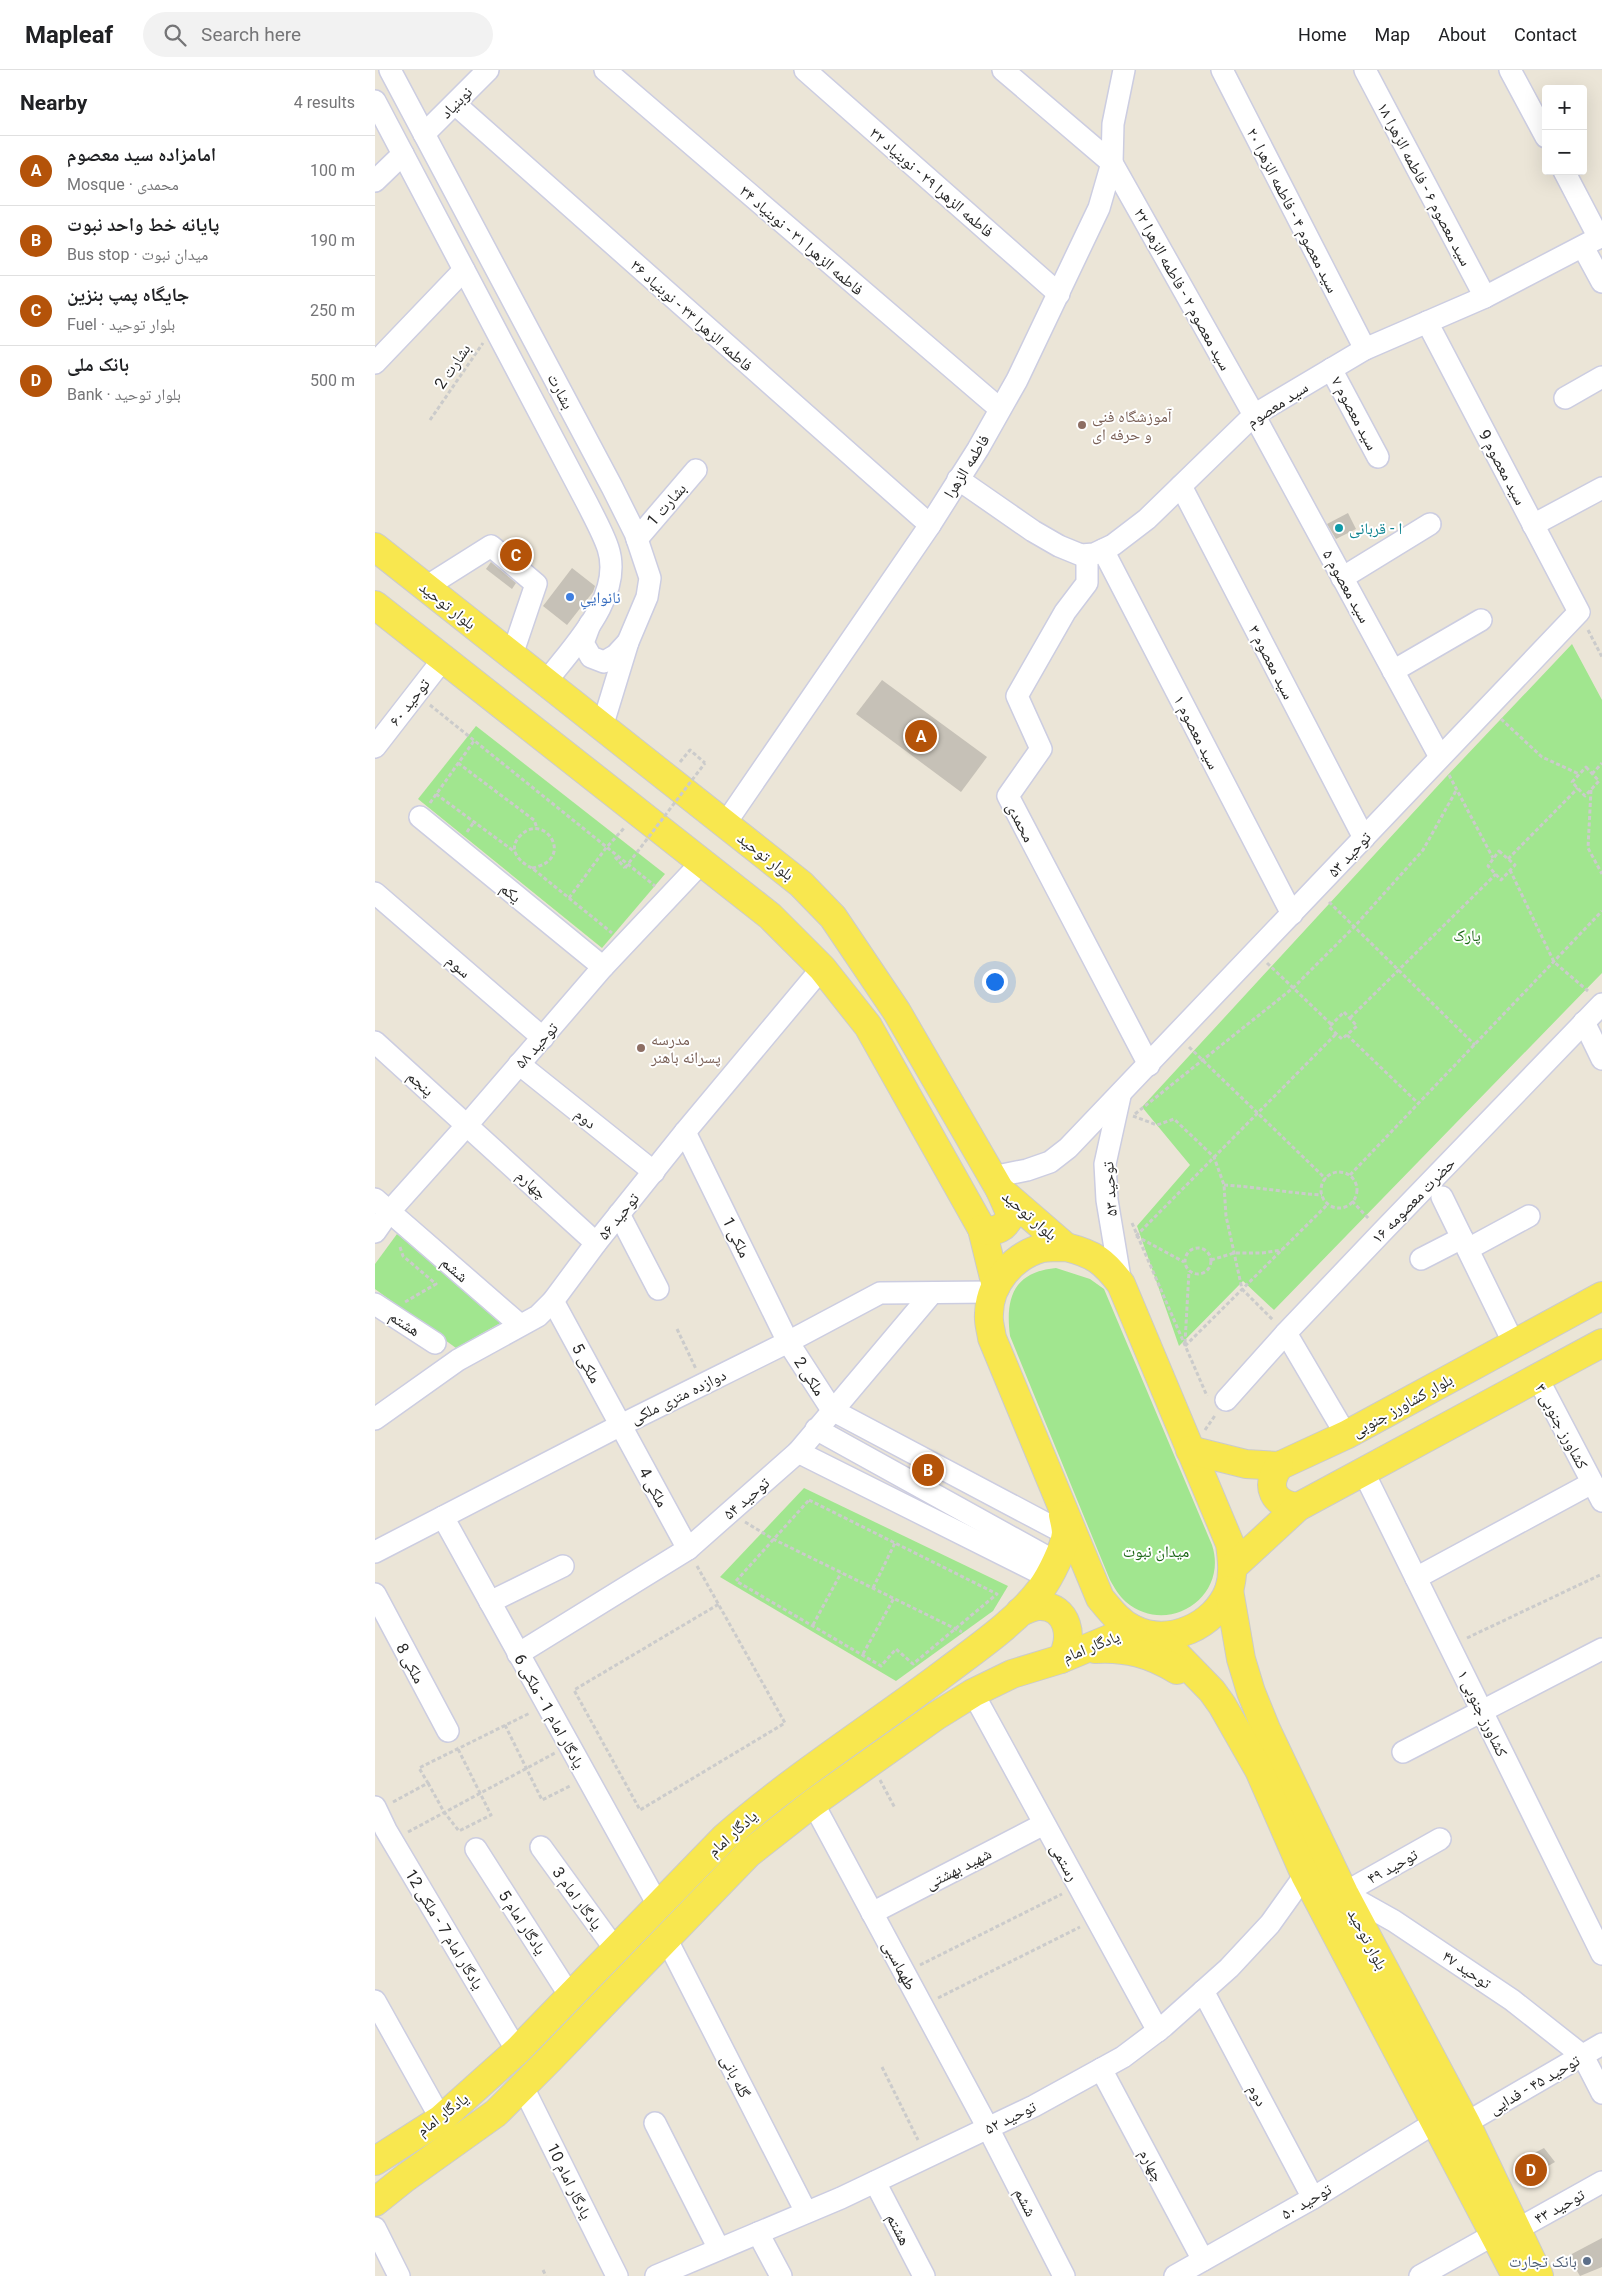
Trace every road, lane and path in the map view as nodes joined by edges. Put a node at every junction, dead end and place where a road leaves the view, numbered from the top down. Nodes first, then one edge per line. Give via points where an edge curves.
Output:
1 (390, 70) edge
2 (488, 70) edge
3 (605, 70) edge
4 (805, 70) edge
5 (1003, 70) edge
6 (1124, 70) edge
7 (1222, 70) edge
8 (1365, 70) edge
9 (1510, 70) edge
10 (375, 101) edge
11 (455, 104) junction
12 (1542, 130) edge
13 (424, 134) junction
14 (403, 154) junction
15 (1112, 163) junction
16 (1566, 175) edge
17 (375, 181) edge
18 (1594, 240) edge
19 (464, 270) junction
20 (1602, 282) edge
21 (1059, 294) junction
22 (1485, 297) junction
23 (1427, 322) junction
24 (494, 326) junction
25 (1365, 349) junction
26 (375, 363) edge
27 (1331, 369) junction
28 (1602, 377) edge
29 (1565, 398) dead end
30 (1000, 409) junction
31 (1253, 416) junction
32 (430, 420) dead end
33 (1378, 457) dead end
34 (696, 470) dead end
35 (958, 479) junction
36 (1181, 486) junction
37 (1602, 488) edge
38 (1430, 524) dead end
39 (1533, 524) junction
40 (930, 525) junction
41 (637, 539) junction
42 (375, 547) edge
43 (1095, 553) junction
44 (1342, 578) junction
45 (426, 587) junction
46 (375, 605) edge
47 (1579, 612) junction
48 (1481, 620) dead end
49 (590, 624) junction
50 (629, 642) junction
51 (512, 656) junction
52 (1602, 657) edge
53 (444, 658) junction
54 (1393, 670) junction
55 (546, 682) junction
56 (416, 693) junction
57 (1489, 706) junction
58 (602, 727) junction
59 (474, 740) junction
60 (375, 747) edge
61 (690, 750) dead end
62 (1440, 757) junction
63 (458, 763) junction
64 (1602, 763) edge
65 (1579, 774) junction
66 (1592, 774) junction
67 (1578, 788) junction
68 (1457, 789) junction
69 (1591, 790) junction
70 (436, 794) junction
71 (420, 817) joint
72 (725, 824) junction
73 (537, 828) junction
74 (1364, 838) junction
75 (606, 848) junction
76 (515, 852) junction
77 (1493, 858) junction
78 (1508, 858) junction
79 (702, 862) junction
80 (532, 868) junction
81 (1510, 870) junction
82 (1496, 874) junction
83 (1602, 874) edge
84 (1316, 889) junction
85 (375, 893) edge
86 (669, 897) junction
87 (569, 898) junction
88 (1602, 912) edge
89 (1292, 914) junction
90 (1354, 927) junction
91 (625, 944) junction
92 (1255, 953) junction
93 (1554, 962) junction
94 (603, 967) junction
95 (822, 968) junction
96 (1398, 971) junction
97 (1293, 988) junction
98 (1599, 1000) edge
99 (1349, 1018) junction
100 (1584, 1022) junction
101 (1332, 1025) junction
102 (1336, 1034) junction
103 (1347, 1035) junction
104 (1177, 1036) junction
105 (543, 1038) junction
106 (375, 1042) edge
107 (1475, 1045) junction
108 (1602, 1059) edge
109 (1204, 1061) junction
110 (519, 1064) junction
111 (1149, 1065) junction
112 (1120, 1095) junction
113 (1419, 1104) junction
114 (1259, 1112) junction
115 (1133, 1116) junction
116 (467, 1125) junction
117 (1131, 1125) dead end
118 (685, 1132) junction
119 (1214, 1157) junction
120 (654, 1172) junction
121 (1350, 1175) junction
122 (1326, 1179) junction
123 (996, 1184) junction
124 (1224, 1185) junction
125 (1322, 1194) junction
126 (1442, 1197) dead end
127 (1352, 1201) junction
128 (1328, 1204) junction
129 (382, 1206) edge
130 (619, 1214) junction
131 (1529, 1216) dead end
132 (1130, 1218) dead end
133 (982, 1229) junction
134 (375, 1232) edge
135 (1381, 1232) junction
136 (1136, 1236) junction
137 (596, 1243) junction
138 (1465, 1244) junction
139 (1066, 1247) junction
140 (1282, 1250) junction
141 (1234, 1254) junction
142 (1211, 1260) junction
143 (1421, 1260) dead end
144 (1184, 1262) junction
145 (1189, 1271) junction
146 (1121, 1284) junction
147 (658, 1288) dead end
148 (995, 1289) junction
149 (1241, 1289) junction
150 (932, 1293) junction
151 (1602, 1296) edge
152 (553, 1301) junction
153 (381, 1308) edge
154 (520, 1326) junction
155 (677, 1329) dead end
156 (1286, 1333) junction
157 (788, 1342) junction
158 (435, 1343) dead end
159 (1602, 1343) edge
160 (1514, 1344) junction
161 (1185, 1346) junction
162 (1537, 1377) junction
163 (703, 1384) junction
164 (1215, 1405) junction
165 (832, 1410) junction
166 (377, 1413) edge
167 (621, 1425) junction
168 (816, 1429) junction
169 (1346, 1435) junction
170 (1190, 1450) junction
171 (798, 1452) junction
172 (1279, 1466) junction
173 (1363, 1471) junction
174 (1597, 1492) edge
175 (1061, 1503) junction
176 (1298, 1507) junction
177 (729, 1513) junction
178 (443, 1517) junction
179 (1066, 1534) junction
180 (773, 1540) junction
181 (895, 1543) junction
182 (688, 1549) junction
183 (375, 1552) edge
184 (563, 1566) dead end
185 (1052, 1569) junction
186 (841, 1573) junction
187 (1602, 1574) edge
188 (1231, 1578) junction
189 (1416, 1578) junction
190 (873, 1588) junction
191 (375, 1594) edge
192 (894, 1598) junction
193 (489, 1602) junction
194 (719, 1604) junction
195 (1020, 1612) junction
196 (813, 1625) junction
197 (956, 1629) junction
198 (1142, 1632) junction
199 (985, 1643) junction
200 (1450, 1646) junction
201 (1602, 1649) edge
202 (518, 1654) junction
203 (863, 1654) junction
204 (1072, 1654) junction
205 (973, 1692) junction
206 (546, 1705) junction
207 (1482, 1711) junction
208 (1234, 1725) junction
209 (505, 1726) junction
210 (453, 1740) junction
211 (569, 1745) junction
212 (1403, 1752) dead end
213 (870, 1762) junction
214 (526, 1768) junction
215 (587, 1777) junction
216 (428, 1783) junction
217 (480, 1793) junction
218 (813, 1803) junction
219 (895, 1808) dead end
220 (376, 1809) edge
221 (444, 1812) junction
222 (1045, 1824) junction
223 (1440, 1839) dead end
224 (392, 1840) junction
225 (541, 1847) dead end
226 (476, 1849) dead end
227 (1305, 1875) junction
228 (1078, 1886) junction
229 (1344, 1893) junction
230 (658, 1905) junction
231 (872, 1913) junction
232 (1096, 1918) junction
233 (667, 1940) junction
234 (615, 1949) junction
235 (1602, 1954) edge
236 (905, 1973) junction
237 (1203, 1991) junction
238 (570, 1996) junction
239 (375, 2002) edge
240 (922, 2006) junction
241 (1158, 2031) junction
242 (1602, 2044) edge
243 (517, 2050) junction
244 (1583, 2056) junction
245 (882, 2067) dead end
246 (1101, 2070) junction
247 (523, 2087) junction
248 (1602, 2093) edge
249 (441, 2119) junction
250 (1436, 2122) junction
251 (655, 2123) dead end
252 (1466, 2123) junction
253 (988, 2128) junction
254 (927, 2157) junction
255 (375, 2161) edge
256 (875, 2182) junction
257 (1602, 2182) edge
258 (1313, 2198) junction
259 (375, 2202) edge
260 (806, 2212) junction
261 (375, 2228) edge
262 (1505, 2232) junction
263 (758, 2233) junction
264 (719, 2249) junction
265 (1203, 2260) junction
266 (543, 2270) dead end
267 (399, 2276) edge
268 (546, 2276) edge
269 (617, 2276) edge
270 (656, 2276) edge
271 (781, 2276) edge
272 (924, 2276) edge
273 (1064, 2276) edge
274 (1175, 2276) edge
275 (1420, 2276) edge
276 (1516, 2276) edge
277 (1539, 2276) edge

1 - 13 street, بشارت
2 - 11 street, نوبنیاد
3 - 30 street, فاطمه الزهرا ۳۱ - نوبنیاد ۳۴
4 - 21 street, فاطمه الزهرا ۲۹ - نوبنیاد ۳۲
5 - 15 street
6 - 15 street, فاطمه الزهرا via 1113,124
7 - 25 street, سید معصوم ۴ - فاطمه الزهرا ۲۰
8 - 22 street, سید معصوم ۶ - فاطمه الزهرا ۱۸
9 - 12 street
10 - 14 street, بشارت
11 - 13 street, نوبنیاد
11 - 40 street, فاطمه الزهرا ۳۳ - نوبنیاد ۳۶
13 - 41 street, بشارت
14 - 17 street
14 - 19 street, بشارت
15 - 21 street, فاطمه الزهرا via 1099,208
15 - 31 street, سید معصوم ۲ - فاطمه الزهرا ۲۲
16 - 18 street
18 - 20 street
18 - 22 street, سید معصوم
19 - 24 street, بشارت
19 - 26 street
21 - 30 street, فاطمه الزهرا
22 - 23 street, سید معصوم
23 - 25 street, سید معصوم
23 - 39 street, سید معصوم 9
24 - 32 path, بشارت 2
24 - 49 street, بشارت via 609,549 612,580
25 - 27 street, سید معصوم
27 - 31 street, سید معصوم
27 - 33 street, سید معصوم ۷
28 - 29 street
30 - 35 street, فاطمه الزهرا
31 - 36 street, سید معصوم
31 - 44 street, سید معصوم ۵
34 - 41 street, بشارت 1
35 - 40 street, فاطمه الزهرا
35 - 43 street via 1053,543 1071,552
36 - 43 street, سید معصوم via 1138,526
36 - 74 street, سید معصوم ۳
37 - 39 street
38 - 44 street
39 - 47 street, سید معصوم 9
40 - 72 street, فاطمه الزهرا
41 - 50 street, بشارت via 650,578 647,597
42 - 45 main road, بلوار توحید
43 - 89 street, سید معصوم ۱
43 - 111 street, محمدی via 1087,583 1065,612 1017,696 1041,749 1008,796
44 - 54 street, سید معصوم ۵
45 - 51 main road, بلوار توحید
45 - 51 street via 491,546 536,584
46 - 53 main road
47 - 52 path
47 - 57 street, توحید ۵۳
48 - 54 street
49 - 50 street via 583,643 591,657 604,662
49 - 55 street, بشارت
50 - 58 street, بشارت
51 - 55 main road, بلوار توحید
53 - 56 street, توحید ۶۰
53 - 79 main road
54 - 62 street, سید معصوم ۵
55 - 58 main road, بلوار توحید
56 - 59 path
56 - 60 street, توحید ۶۰
57 - 62 street, توحید ۵۳
57 - 65 path via 1543,757
58 - 72 main road, بلوار توحید
59 - 63 path
59 - 75 path
61 - 75 path, bridge via 705,763 625,868
62 - 68 path
62 - 74 street, توحید ۵۳
63 - 70 path
63 - 73 path via 534,820
64 - 66 path
65 - 66 path via 1586,767
65 - 67 path via 1572,782
66 - 69 path via 1599,781
67 - 69 path via 1585,796
67 - 78 path
68 - 77 path
68 - 90 path via 1423,850
69 - 83 path via 1588,848
70 - 71 path
70 - 76 path
71 - 94 street, یکم
72 - 123 main road, بلوار توحید via 801,884 833,917 897,1012
73 - 76 path via 525,830 517,840
73 - 80 path via 549,833 555,844 553,856 545,866
74 - 84 street, توحید ۵۳
75 - 86 path
75 - 87 path
76 - 80 path via 521,863
77 - 78 path via 1499,851
77 - 82 path via 1488,866
78 - 81 path via 1515,865
79 - 86 street, توحید ۵۸
79 - 95 main road via 770,916
80 - 87 path
81 - 82 path via 1501,880
81 - 93 path
82 - 96 path
84 - 89 street, توحید ۵۳
84 - 90 path
85 - 105 street, سوم
86 - 91 street, توحید ۵۸
87 - 91 path
88 - 93 path
89 - 92 street, توحید ۵۳
90 - 96 path
90 - 97 path
91 - 94 street, توحید ۵۸
92 - 97 path
92 - 104 street, توحید ۵۳
93 - 98 path
93 - 107 path
94 - 105 street, توحید ۵۸
95 - 118 street, توحید ۵۶
95 - 133 main road via 868,1026
96 - 99 path
96 - 107 path
97 - 101 path
97 - 109 path
98 - 100 street, حضرت معصومه ۱۶
99 - 101 path via 1344,1012
99 - 103 path via 1357,1026
100 - 108 street
100 - 135 street, حضرت معصومه ۱۶
101 - 102 path via 1329,1028
102 - 103 path via 1342,1039
102 - 114 path
103 - 113 path
104 - 109 path
104 - 111 street, توحید ۵۳
105 - 110 street, توحید ۵۸
106 - 116 street, پنجم
107 - 113 path
109 - 114 path
109 - 115 path
110 - 116 street, توحید ۵۸
110 - 120 street, دوم
111 - 112 street, توحید ۵۳
112 - 115 path
112 - 123 street, توحید ۵۳ via 1069,1148 1050,1162
112 - 146 street, توحید ۵۳ via 1105,1164 1107,1200
113 - 121 path
114 - 119 path
114 - 122 path
115 - 117 path
115 - 119 path via 1157,1125 1174,1119
116 - 129 street, توحید ۵۸
116 - 137 street, چهارم
118 - 120 street, توحید ۵۶
118 - 157 street, ملکی 1
119 - 124 path
119 - 136 path
120 - 130 street, توحید ۵۶
121 - 122 path via 1340,1172
121 - 127 path via 1357,1185
122 - 125 path via 1322,1183
123 - 133 main road via 1011,1214 1000,1229 991,1232
123 - 139 main road, بلوار توحید
124 - 125 path via 1289,1194
124 - 141 path
125 - 128 path
126 - 138 street
127 - 128 path via 1339,1208
127 - 135 path
128 - 140 path
129 - 134 street, توحید ۵۸
129 - 153 path via 403,1256 436,1284
129 - 154 street, ششم
130 - 137 street, توحید ۵۶
130 - 147 street
131 - 138 street
132 - 136 path
133 - 148 main road
135 - 156 street, حضرت معصومه ۱۶
136 - 144 path
136 - 161 path
137 - 152 street, توحید ۵۶
138 - 143 street
138 - 160 street
139 - 146 main road via 1089,1253 1107,1266
139 - 148 main road via 1043,1248 1021,1257 1004,1272
140 - 141 path
140 - 149 path
141 - 142 path
141 - 149 path
142 - 144 path via 1207,1250 1197,1247 1187,1252
142 - 145 path via 1208,1270 1199,1274
144 - 145 path
145 - 161 path
146 - 170 main road
148 - 150 street, دوازده متری ملکی
148 - 175 main road via 989,1315 992,1338
149 - 156 path
149 - 161 path
150 - 157 street, دوازده متری ملکی via 880,1293
150 - 165 street, توحید ۵۴
151 - 160 main road, بلوار کشاورز جنوبی
152 - 154 street, توحید ۵۶ via 538,1316
152 - 167 street, ملکی 5
153 - 158 street, هشتم
154 - 166 street, توحید ۵۶ via 458,1360
155 - 163 path
156 - 164 street, حضرت معصومه ۱۶
156 - 169 street
157 - 163 street, دوازده متری ملکی
157 - 165 street, ملکی 2
159 - 162 main road
160 - 169 main road, بلوار کشاورز جنوبی
161 - 164 path
162 - 173 main road
162 - 174 street, کشاورز جنوبی ۳
163 - 167 street, دوازده متری ملکی
164 - 170 path
165 - 168 street, توحید ۵۴
165 - 179 street
167 - 178 street, دوازده متری ملکی
167 - 182 street, ملکی 4
168 - 171 street, توحید ۵۴
168 - 185 street
169 - 172 main road, بلوار کشاورز جنوبی
170 - 172 main road, بلوار کشاورز جنوبی via 1246,1464
170 - 188 main road via 1230,1544
171 - 177 street, توحید ۵۴
171 - 185 street
172 - 176 main road via 1273,1476 1272,1488 1286,1505
173 - 176 main road
173 - 189 street, کشاورز جنوبی ۱
174 - 189 street
175 - 179 main road, یادگار امام
175 - 198 main road via 1100,1598 1114,1616
176 - 188 main road
177 - 180 path
177 - 182 street, توحید ۵۴
178 - 183 street, دوازده متری ملکی
178 - 193 street, یادگار امام 1 - ملکی 6
179 - 185 main road, یادگار امام
180 - 181 path via 809,1500
180 - 186 path
180 - 196 path via 736,1581
181 - 190 path
181 - 197 path via 997,1594
182 - 194 path
182 - 202 street, توحید ۵۴
184 - 193 street
185 - 195 main road, یادگار امام via 1042,1588
186 - 190 path
186 - 196 path
187 - 200 path
188 - 198 main road via 1217,1610 1200,1625 1179,1634
188 - 229 main road, بلوار توحید via 1241,1658 1251,1692
189 - 200 street, کشاورز جنوبی ۱
190 - 192 path
191 - 210 street, ملکی 8
192 - 197 path
192 - 203 path
193 - 202 street, یادگار امام 1 - ملکی 6
194 - 194 path via 573,1690 640,1810 785,1723
195 - 199 main road, یادگار امام
195 - 204 main road via 1037,1606 1046,1607 1062,1617 1069,1635 1065,1652
196 - 203 path
197 - 199 path
197 - 203 path via 913,1664 895,1650 881,1666
198 - 204 main road, یادگار امام
198 - 208 main road, بلوار توحید via 1174,1652 1212,1691
199 - 230 main road, یادگار امام via 750,1815
200 - 207 street, کشاورز جنوبی ۱
201 - 207 street
202 - 206 street, یادگار امام 1 - ملکی 6
204 - 205 main road, یادگار امام via 1012,1674
204 - 208 main road via 1127,1650 1155,1658 1195,1682
205 - 213 main road, یادگار امام
205 - 222 street, رستمی
206 - 209 path
206 - 211 street, یادگار امام 1 - ملکی 6
207 - 212 street
207 - 235 street, کشاورز جنوبی ۱
208 - 227 main road, بلوار توحید via 1259,1770
209 - 210 path
209 - 214 path
210 - 216 path via 419,1768
210 - 217 path
211 - 214 path
211 - 215 street, یادگار امام 1 - ملکی 6
213 - 218 main road, یادگار امام
213 - 219 path
214 - 215 path via 542,1800
214 - 217 path
215 - 230 street, یادگار امام 1 - ملکی 6
216 - 220 path
216 - 221 path
217 - 221 path
217 - 221 path via 491,1815 459,1831
218 - 231 street, طهماسبی
218 - 233 main road, یادگار امام via 748,1854
220 - 224 street, یادگار امام 7 - ملکی 12
221 - 224 path
222 - 228 street, رستمی
222 - 231 street, شهید بهشتی
223 - 229 street, توحید ۴۹
224 - 243 street, یادگار امام 7 - ملکی 12
225 - 234 street, یادگار امام 3
226 - 238 street, یادگار امام 5
227 - 237 street, توحید ۵۲ via 1271,1924
227 - 250 main road, بلوار توحید
228 - 232 street, رستمی
228 - 236 path
229 - 244 street, توحید ۴۷ via 1394,1921 1512,2000
229 - 252 main road, بلوار توحید
230 - 234 main road, یادگار امام
231 - 236 street, طهماسبی
232 - 240 path
232 - 241 street, رستمی
233 - 247 main road, یادگار امام
233 - 260 street, گله بانی
234 - 238 main road, یادگار امام
236 - 240 street, طهماسبی
237 - 241 street, توحید ۵۲
237 - 258 street, دوم
238 - 243 main road, یادگار امام
239 - 249 street
240 - 253 street, طهماسبی
241 - 246 street, توحید ۵۲
242 - 244 street, توحید ۴۵ - فدایی
243 - 249 main road, یادگار امام
244 - 248 street
244 - 252 street, توحید ۴۵ - فدایی
245 - 254 path
246 - 253 street, توحید ۵۲
246 - 265 street, چهارم
247 - 259 main road, یادگار امام via 496,2113
247 - 269 street, یادگار امام 10
249 - 255 main road, یادگار امام
250 - 258 street, توحید ۵۰
250 - 262 main road, بلوار توحید
251 - 264 street
252 - 262 main road, بلوار توحید
253 - 254 street, توحید ۵۲
253 - 273 street, ششم
254 - 256 street, توحید ۵۲
256 - 260 street, توحید ۵۲
256 - 272 street, هشتم
257 - 262 street, توحید ۴۳
258 - 265 street, توحید ۵۰
260 - 263 street, توحید ۵۲
261 - 267 street
262 - 275 street, توحید ۴۳
262 - 276 main road, بلوار توحید
262 - 277 main road, بلوار توحید
263 - 264 street, توحید ۵۲
263 - 271 street
264 - 270 street, توحید ۵۲
265 - 274 street, توحید ۵۰
266 - 268 path

